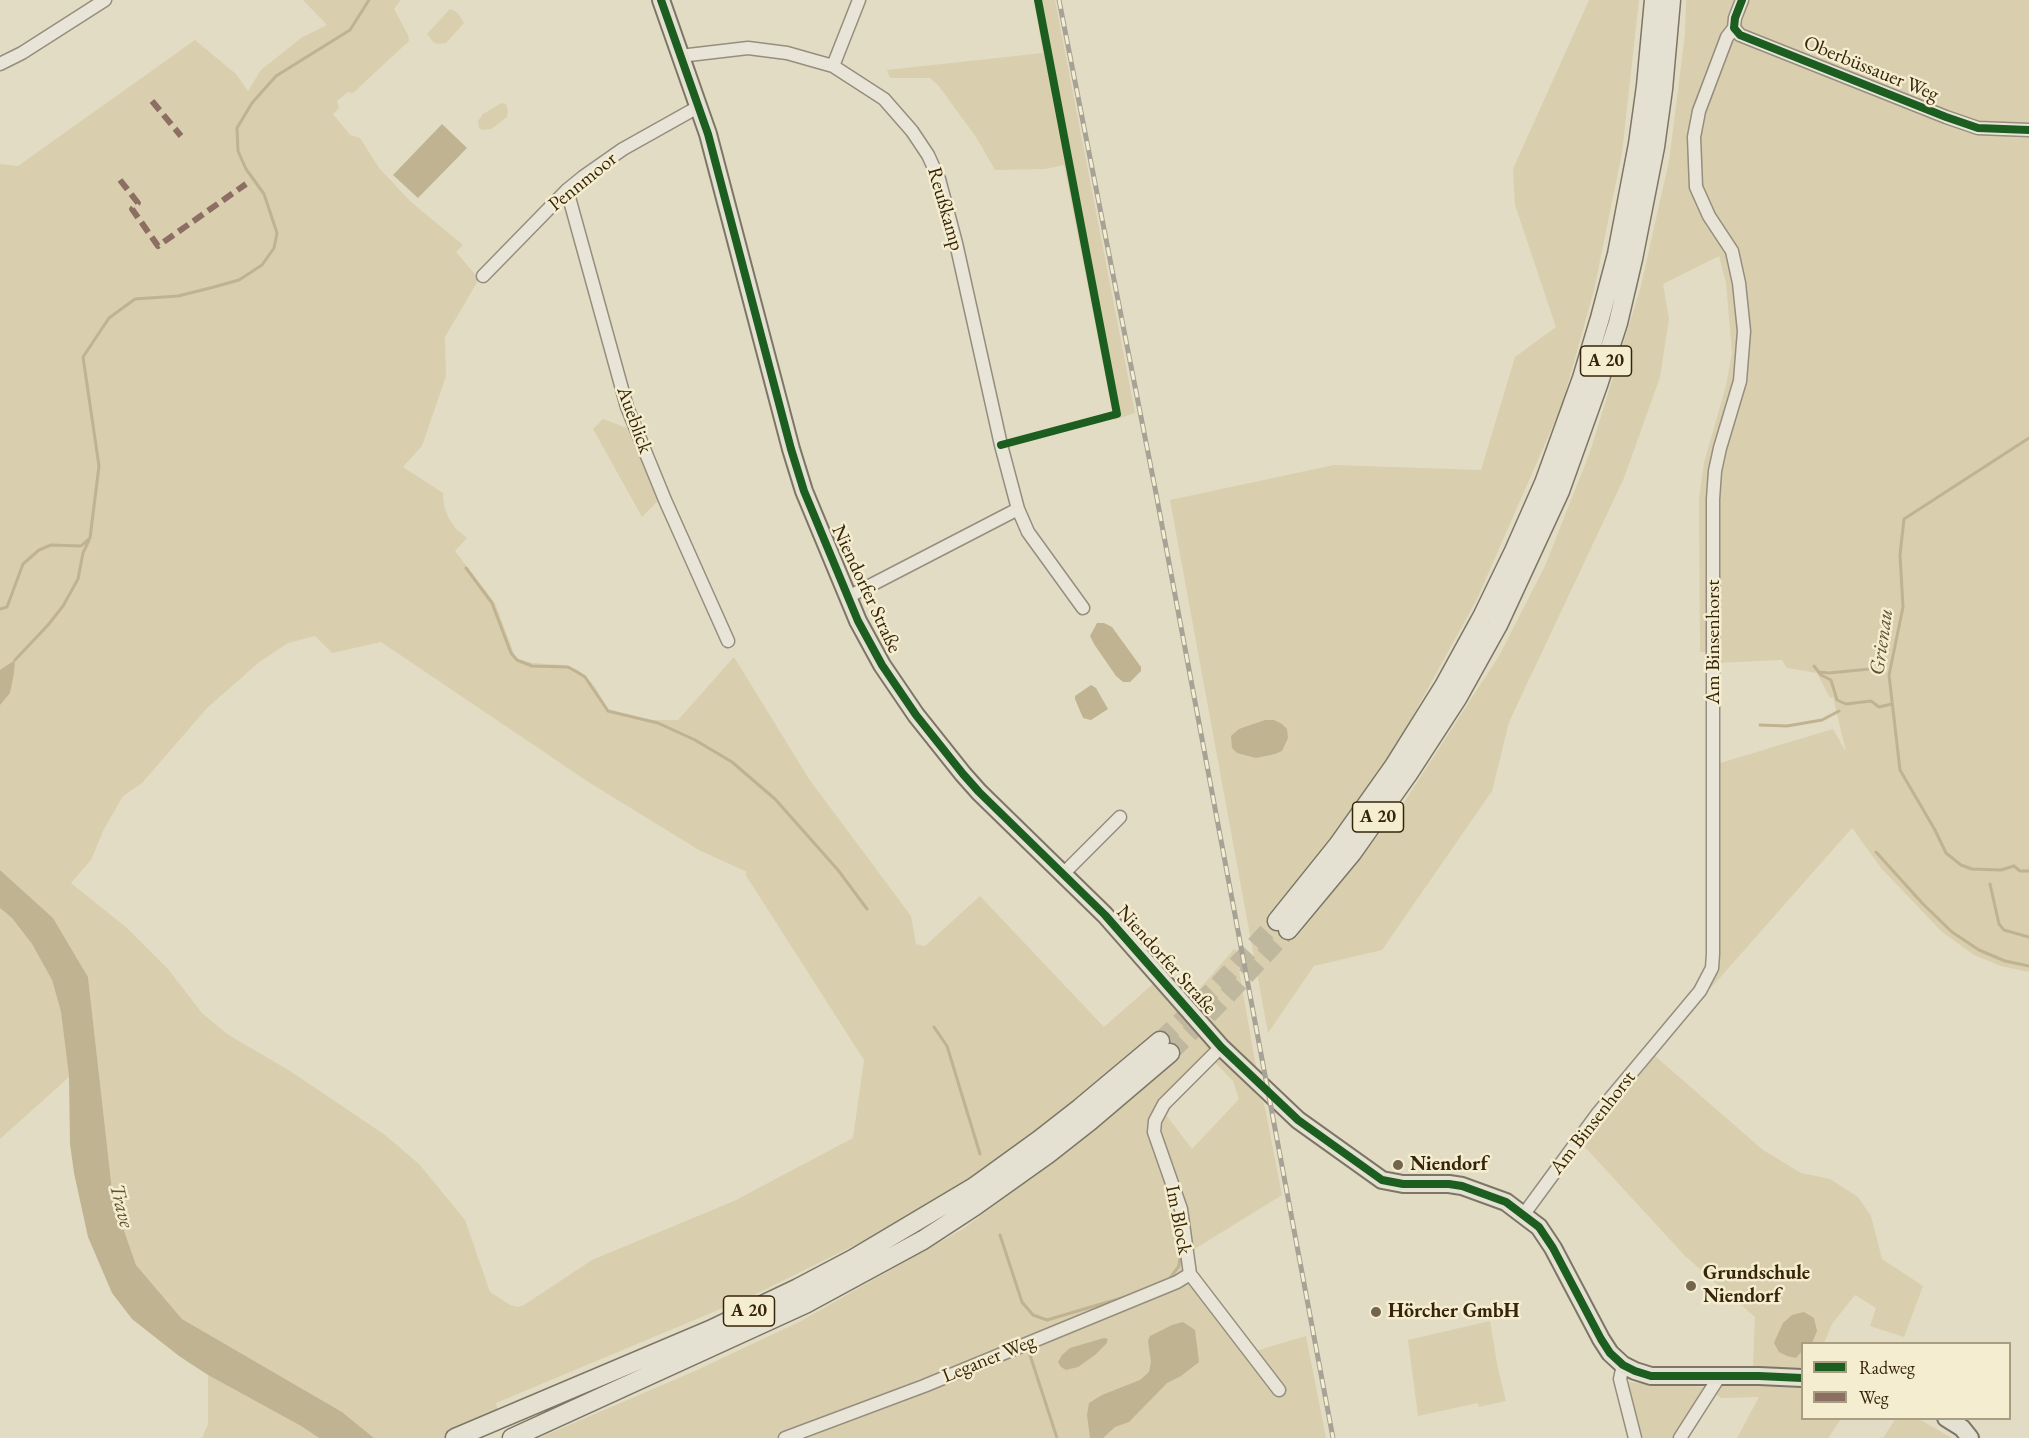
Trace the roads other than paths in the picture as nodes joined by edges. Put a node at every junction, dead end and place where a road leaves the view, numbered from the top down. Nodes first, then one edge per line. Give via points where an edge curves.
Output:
1 (105, 0) edge
2 (661, 0) edge
3 (859, 0) edge
4 (1654, 0) edge
5 (1671, 0) edge
6 (1742, 0) edge
7 (1734, 28) junction
8 (680, 56) junction
9 (0, 64) edge
10 (833, 66) junction
11 (698, 107) junction
12 (2029, 130) edge
13 (567, 190) junction
14 (483, 276) dead end
15 (1018, 509) junction
16 (848, 597) junction
17 (1083, 608) dead end
18 (728, 641) dead end
19 (1120, 817) dead end
20 (1063, 874) junction
21 (1221, 1047) junction
22 (1524, 1214) junction
23 (1190, 1274) junction
24 (1623, 1365) junction
25 (1719, 1377) junction
26 (1801, 1378) edge
27 (1280, 1390) dead end
28 (1948, 1420) edge
29 (517, 1436) edge
30 (455, 1438) edge
31 (785, 1438) edge
32 (1635, 1438) edge
33 (1680, 1438) edge
34 (1971, 1438) edge

1 - 9 street
2 - 8 main road, Niendorfer Straße
3 - 10 street
4 - 5 highway, A 20 via 1638,144 1617,254 1582,378 1544,483 1488,605 1444,686 1394,766 1283,925 1352,853 1458,697 1498,625 1560,491 1618,323 1633,259 1655,147
6 - 7 street
7 - 12 street, Oberbüssauer Weg via 1740,35 1946,117 1978,128
7 - 22 street, Am Binsenhorst via 1699,111 1694,137 1696,187 1731,251 1744,331 1740,381 1720,448 1713,499 1712,968 1700,991 1598,1113
8 - 10 street, Reußkamp via 748,48 787,53
8 - 11 main road, Niendorfer Straße
10 - 15 street, Reußkamp via 884,99 912,131 939,179
11 - 13 street, Pennmoor via 623,149
11 - 16 main road, Niendorfer Straße via 791,449
13 - 14 street, Pennmoor
13 - 18 street, Aueblick via 627,407
15 - 16 street
15 - 17 street, Reußkamp via 1028,532
16 - 20 main road, Niendorfer Straße via 882,665 916,715 979,792
19 - 20 street
20 - 21 main road, Niendorfer Straße via 1105,915
21 - 22 main road, Niendorfer Straße via 1298,1120 1382,1180 1462,1186 1506,1202
21 - 23 street, Im Block via 1164,1104 1155,1121 1157,1143 1181,1209
22 - 24 main road, Niendorfer Straße via 1553,1248 1601,1339
23 - 27 street, Im Block
23 - 31 street, Leganer Weg via 935,1382
24 - 25 main road via 1651,1376
24 - 32 street via 1620,1379
25 - 26 main road
25 - 33 street
28 - 34 main road
29 - 30 highway, A 20 via 805,1304 923,1240 1048,1154 1127,1091 1165,1047 974,1187 893,1236 720,1325

